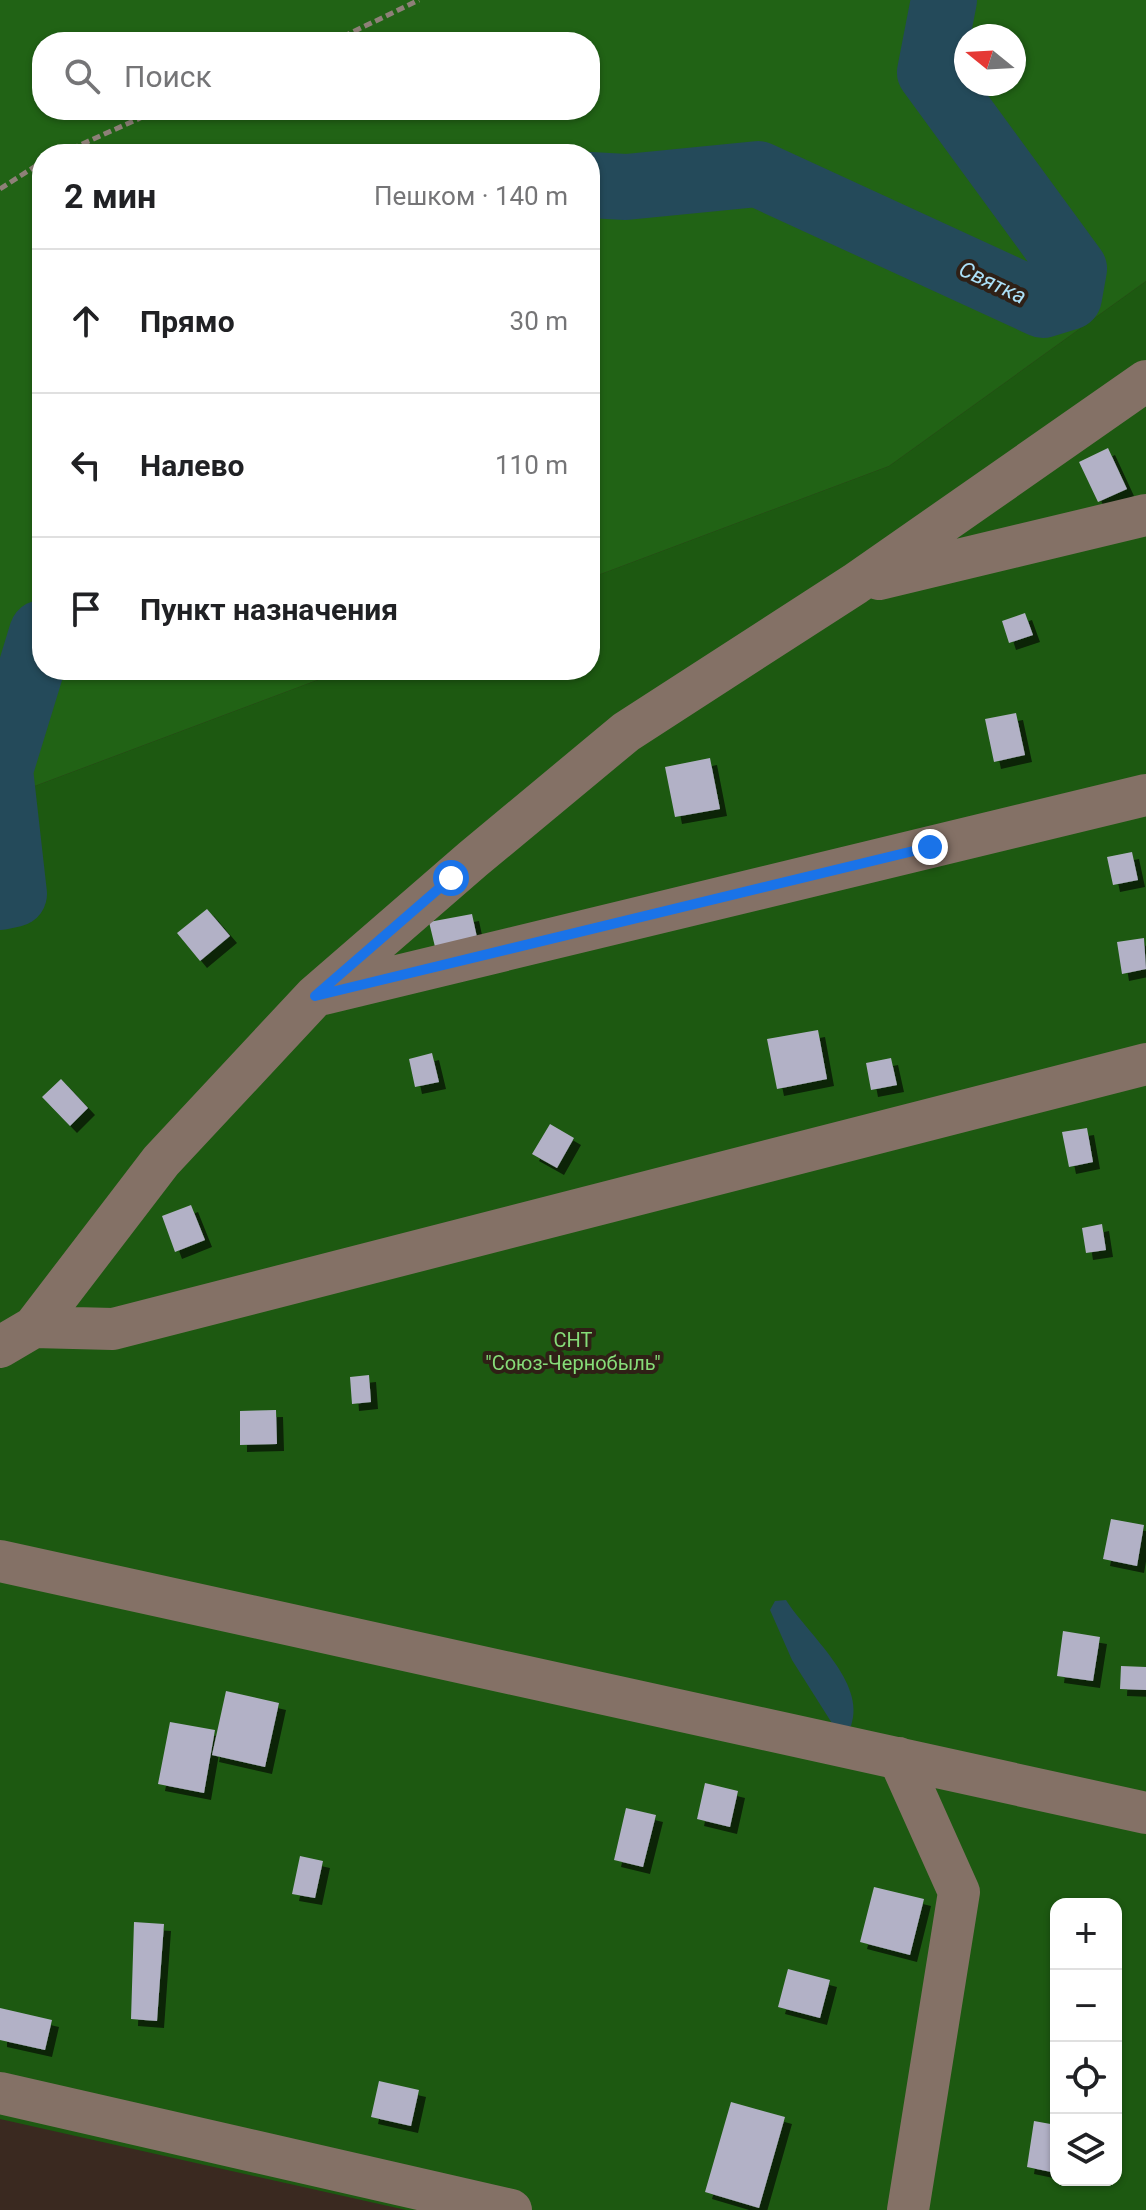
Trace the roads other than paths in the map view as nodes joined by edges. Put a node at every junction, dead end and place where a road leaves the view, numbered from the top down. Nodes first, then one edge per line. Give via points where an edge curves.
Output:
1 (1146, 381) edge
2 (1146, 515) edge
3 (855, 584) junction
4 (1146, 795) edge
5 (315, 996) junction
6 (1146, 1064) edge
7 (17, 1337) edge
8 (0, 1561) edge
9 (899, 1758) junction
10 (1146, 1813) edge
11 (0, 2093) edge
12 (511, 2210) edge
13 (908, 2210) edge

1 - 3 street
2 - 3 street
3 - 5 street via 626,732
4 - 5 street
5 - 7 street via 161,1161
6 - 7 street via 113,1329
8 - 9 street
9 - 10 street
9 - 13 street via 959,1892
11 - 12 street

